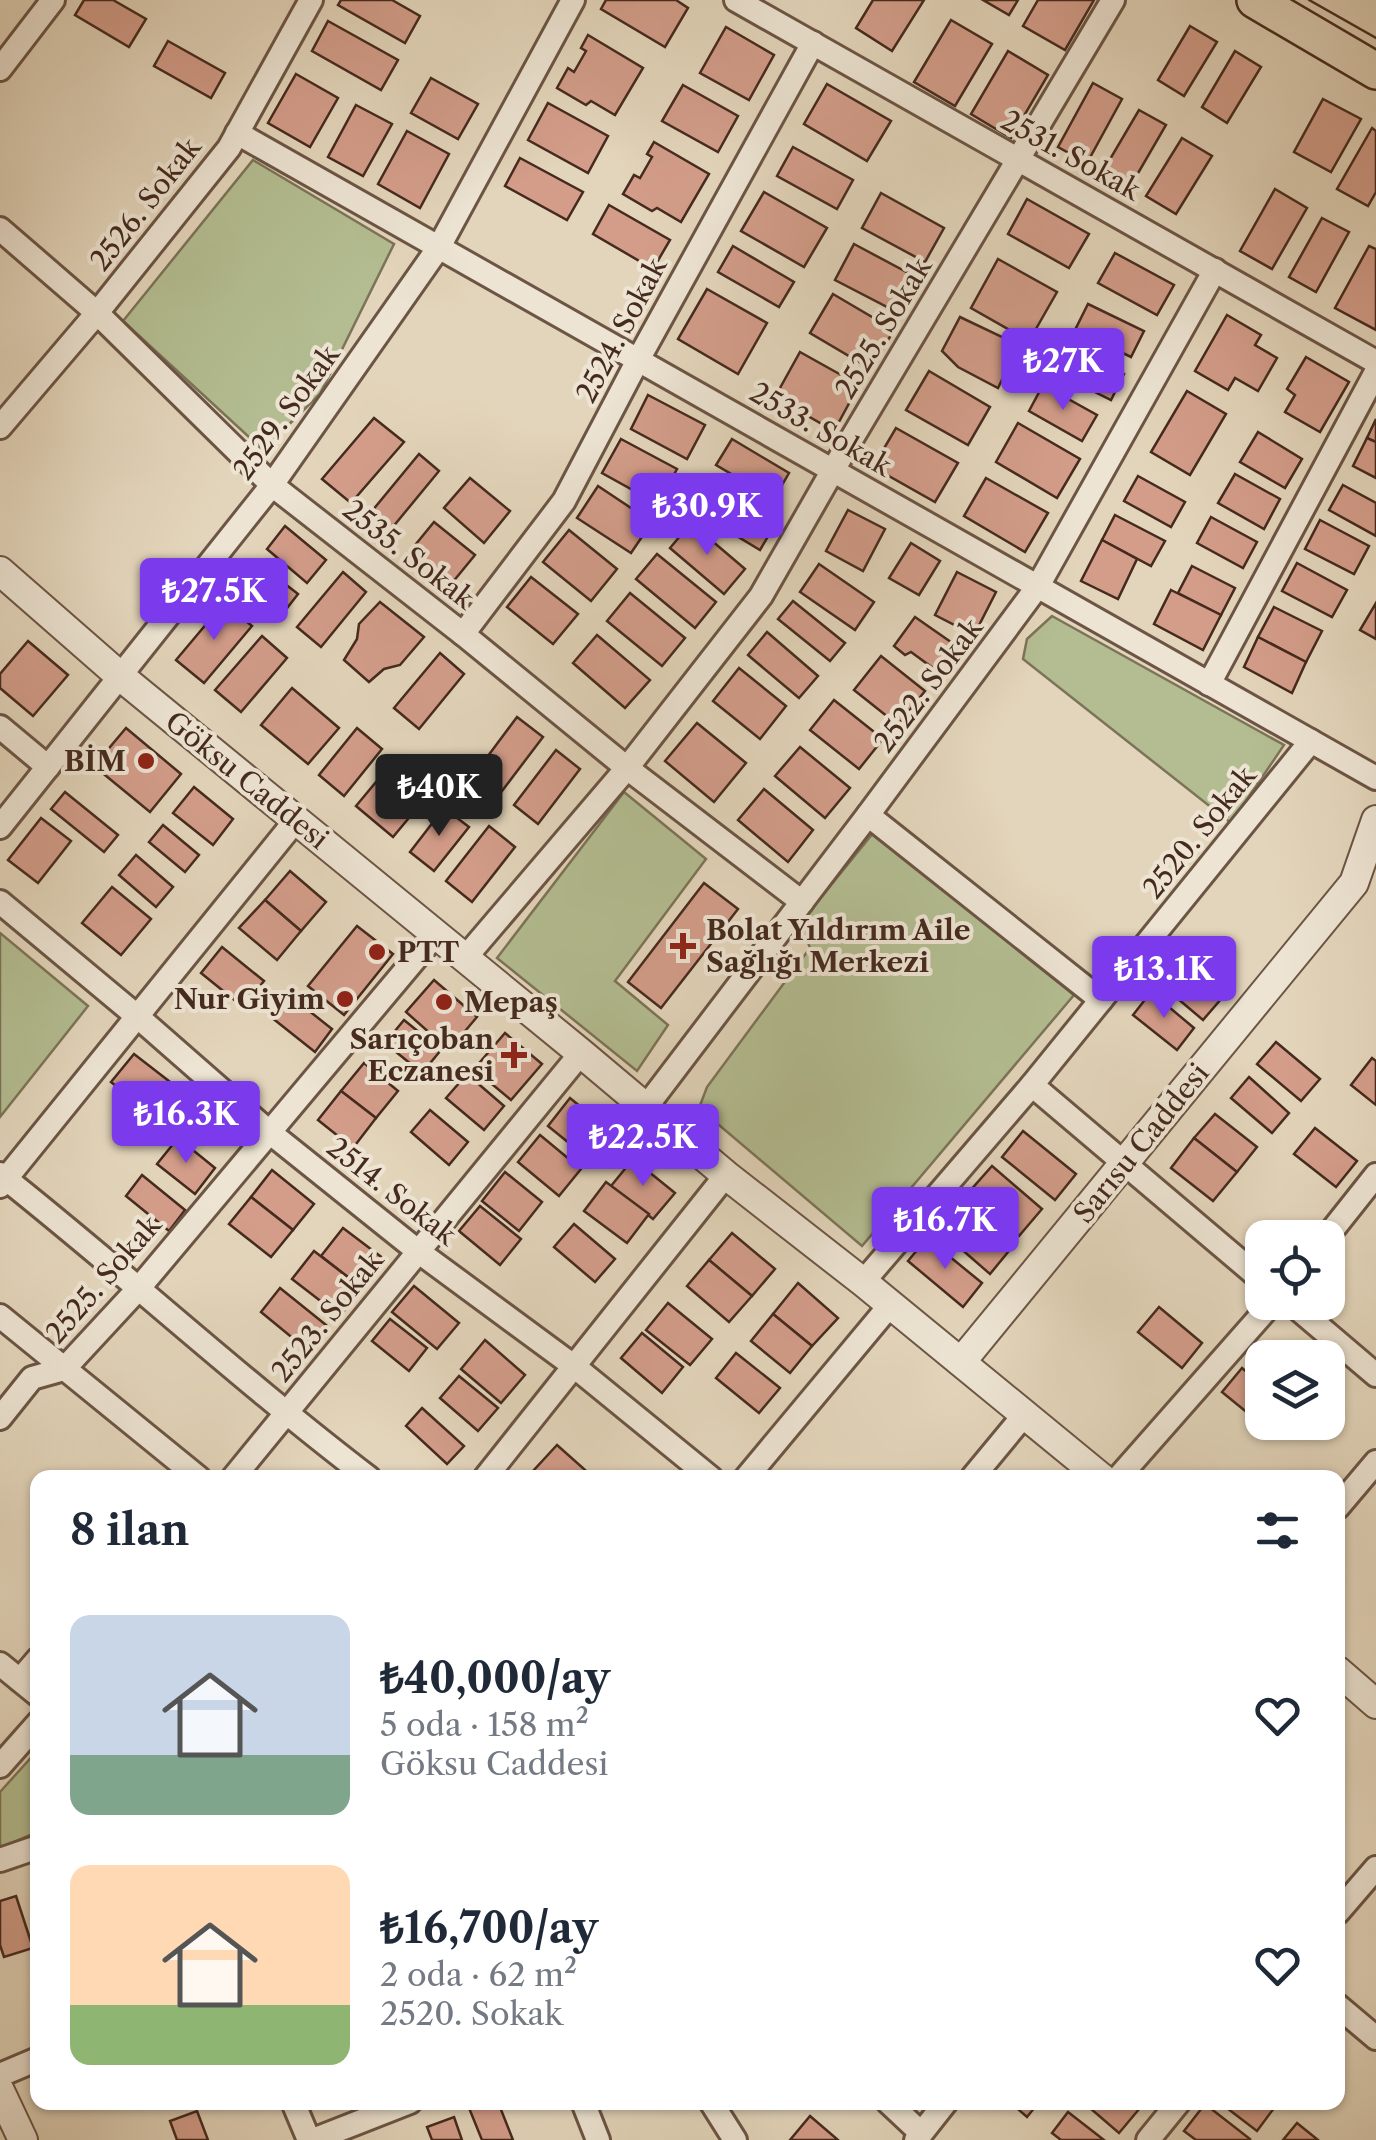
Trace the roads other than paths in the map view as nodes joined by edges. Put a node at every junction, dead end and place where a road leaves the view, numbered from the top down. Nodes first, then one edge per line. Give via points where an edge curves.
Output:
1 (52, 0) edge
2 (311, 0) edge
3 (572, 0) edge
4 (736, 0) edge
5 (1113, 0) edge
6 (1255, 0) edge
7 (813, 43) junction
8 (0, 69) edge
9 (1376, 71) edge
10 (237, 133) junction
11 (1019, 160) junction
12 (0, 228) edge
13 (439, 247) junction
14 (1215, 270) junction
15 (97, 313) junction
16 (638, 360) junction
17 (1376, 362) edge
18 (1376, 372) edge
19 (0, 427) edge
20 (833, 470) junction
21 (272, 485) junction
22 (0, 571) edge
23 (1038, 586) junction
24 (463, 634) junction
25 (120, 676) junction
26 (1209, 684) junction
27 (0, 727) edge
28 (1311, 741) junction
29 (48, 767) junction
30 (627, 768) junction
31 (1376, 778) edge
32 (868, 815) junction
33 (296, 820) junction
34 (0, 827) edge
35 (1374, 834) edge
36 (0, 902) edge
37 (802, 902) junction
38 (436, 934) junction
39 (465, 958) junction
40 (1101, 1000) junction
41 (138, 1017) junction
42 (582, 1053) junction
43 (1032, 1085) junction
44 (646, 1107) junction
45 (268, 1131) junction
46 (1124, 1164) junction
47 (726, 1174) junction
48 (1376, 1175) edge
49 (2, 1180) edge
50 (1340, 1220) edge
51 (418, 1252) junction
52 (1245, 1266) edge
53 (864, 1282) junction
54 (139, 1288) junction
55 (891, 1304) junction
56 (0, 1316) edge
57 (1257, 1320) edge
58 (1311, 1320) edge
59 (960, 1362) junction
60 (575, 1367) junction
61 (64, 1369) junction
62 (1376, 1375) edge
63 (286, 1414) junction
64 (1025, 1414) junction
65 (0, 1418) edge
66 (1376, 1462) edge
67 (188, 1470) edge
68 (240, 1470) edge
69 (359, 1470) edge
70 (491, 1470) edge
71 (700, 1470) edge
72 (753, 1470) edge
73 (979, 1470) edge
74 (1092, 1470) edge
75 (1125, 1470) edge
76 (1345, 1500) edge
77 (0, 1664) edge
78 (1345, 1678) edge
79 (29, 1687) edge
80 (1376, 1704) edge
81 (30, 1732) edge
82 (0, 1766) edge
83 (30, 1850) edge
84 (0, 1860) edge
85 (1376, 1868) edge
86 (1345, 1904) edge
87 (1345, 2012) edge
88 (1376, 2038) edge
89 (30, 2063) edge
90 (0, 2075) edge
91 (0, 2091) edge
92 (296, 2110) edge
93 (389, 2110) edge
94 (586, 2110) edge
95 (716, 2110) edge
96 (895, 2110) edge
97 (939, 2110) edge
98 (1172, 2110) edge
99 (918, 2136) edge
100 (23, 2140) edge
101 (311, 2140) edge
102 (598, 2140) edge
103 (734, 2140) edge
104 (1148, 2140) edge

1 - 8 street
2 - 10 street, 2526. Sokak
3 - 13 street, 2529. Sokak
4 - 7 street, 2531. Sokak
5 - 11 street, 2525. Sokak
6 - 9 main road
7 - 11 street, 2531. Sokak
7 - 16 street, 2524. Sokak
10 - 13 street, 2533. Sokak
10 - 15 street, 2526. Sokak
11 - 14 street, 2531. Sokak
11 - 20 street, 2525. Sokak
12 - 15 street, 2535. Sokak
13 - 16 street, 2533. Sokak
13 - 21 street, 2529. Sokak
14 - 17 street, 2531. Sokak
14 - 23 street, 2522. Sokak
15 - 19 street, 2526. Sokak
15 - 21 street, 2535. Sokak
16 - 20 street, 2533. Sokak
16 - 24 street, 2524. Sokak via 564,501
18 - 26 street
20 - 23 street, 2533. Sokak
20 - 30 street, 2525. Sokak via 762,596
21 - 24 street, 2535. Sokak
21 - 25 street, 2529. Sokak
22 - 25 street, Göksu Caddesi
23 - 26 street, 2533. Sokak
23 - 32 street, 2522. Sokak
24 - 30 street, 2535. Sokak
25 - 29 street, 2529. Sokak
25 - 33 street, Göksu Caddesi
26 - 28 street, 2533. Sokak
27 - 29 street
28 - 31 street, 2533. Sokak
28 - 40 street, 2520. Sokak
29 - 34 street, 2529. Sokak
30 - 37 street, 2535. Sokak
30 - 39 street, 2525. Sokak
32 - 37 street, 2522. Sokak
32 - 40 street
33 - 38 street, Göksu Caddesi
33 - 41 street
35 - 46 street, Sarısu Caddesi via 1354,883
36 - 41 street, 2514. Sokak
37 - 44 street, 2522. Sokak
38 - 39 street, Göksu Caddesi
38 - 45 street, 2525. Sokak
39 - 42 street, Göksu Caddesi
40 - 43 street, 2520. Sokak
41 - 45 street, 2514. Sokak
41 - 49 street
42 - 44 street, Göksu Caddesi
42 - 51 street, 2523. Sokak
43 - 46 street
43 - 53 street, 2520. Sokak
44 - 47 street, Göksu Caddesi
45 - 51 street, 2514. Sokak
45 - 54 street, 2525. Sokak
46 - 52 street
46 - 59 street, Sarısu Caddesi
47 - 53 street, Göksu Caddesi
47 - 60 street
48 - 50 street
49 - 54 street
51 - 60 street, 2514. Sokak
51 - 63 street, 2523. Sokak
53 - 55 street, Göksu Caddesi
54 - 61 street, 2525. Sokak
54 - 63 street
55 - 59 street, Göksu Caddesi
55 - 72 street
56 - 61 street
57 - 75 street
58 - 62 street
59 - 64 street, Göksu Caddesi
60 - 70 street
60 - 71 street, 2514. Sokak
61 - 65 street, 2525. Sokak via 32,1378
61 - 67 street
63 - 68 street, 2523. Sokak
63 - 69 street
64 - 73 street
64 - 74 street, Göksu Caddesi
66 - 76 street
77 - 79 street
78 - 80 street
81 - 82 street
83 - 84 street
85 - 86 street
87 - 88 street
89 - 90 street
91 - 100 street
92 - 101 street
93 - 101 street
94 - 102 street
95 - 103 street
96 - 99 street
97 - 99 street
98 - 104 street

